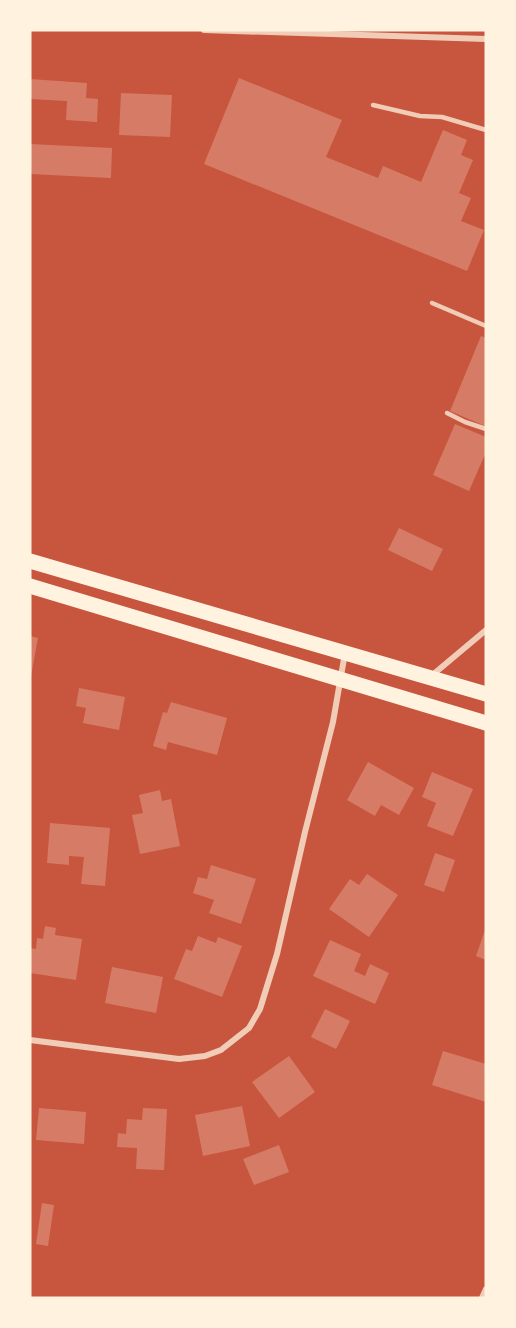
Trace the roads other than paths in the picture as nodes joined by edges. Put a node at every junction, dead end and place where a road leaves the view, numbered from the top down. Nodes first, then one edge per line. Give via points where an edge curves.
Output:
1 (204, 30) edge
2 (486, 39) edge
3 (373, 105) dead end
4 (486, 130) edge
5 (432, 303) dead end
6 (486, 326) edge
7 (447, 413) dead end
8 (486, 429) edge
9 (30, 561) edge
10 (30, 586) edge
11 (486, 630) edge
12 (345, 653) junction
13 (340, 678) junction
14 (430, 678) junction
15 (486, 694) edge
16 (486, 723) edge
17 (30, 1040) edge
18 (486, 1289) edge
19 (482, 1298) edge

1 - 2 street
3 - 4 lane via 442,117
5 - 6 lane
7 - 8 lane
9 - 12 main road
10 - 13 main road
11 - 14 street
12 - 13 street
12 - 14 main road
13 - 16 main road
13 - 17 street via 278,954 260,1009 249,1028 221,1050 179,1059
14 - 15 main road
18 - 19 street

